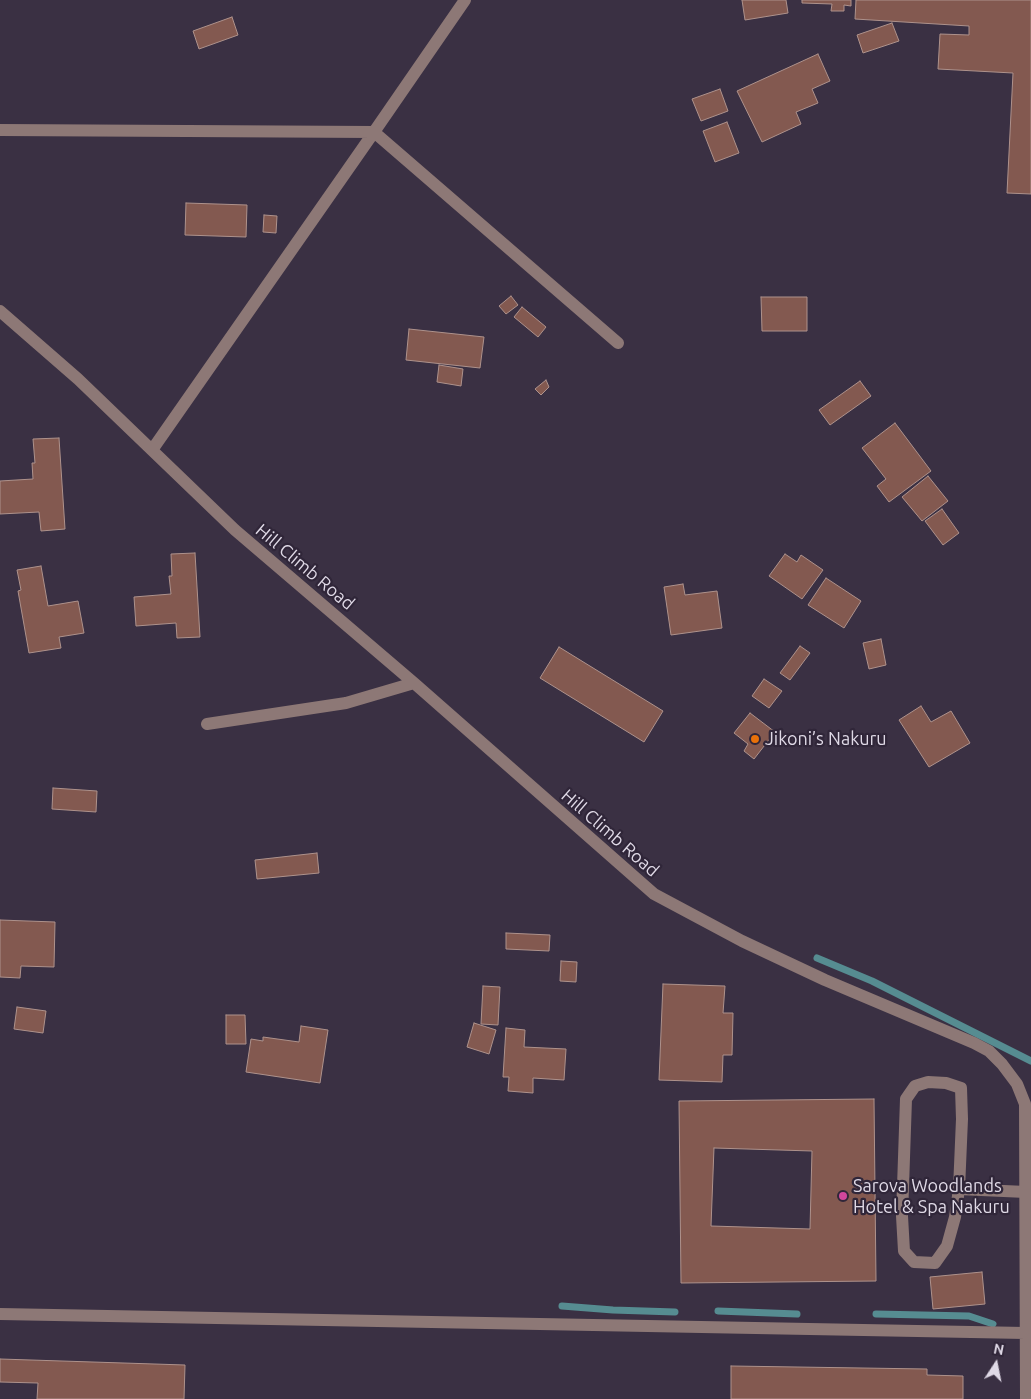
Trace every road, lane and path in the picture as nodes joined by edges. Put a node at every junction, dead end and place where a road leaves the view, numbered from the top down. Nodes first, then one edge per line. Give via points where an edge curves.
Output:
1 (465, 0) edge
2 (0, 130) edge
3 (374, 132) junction
4 (0, 311) edge
5 (618, 343) dead end
6 (152, 450) junction
7 (414, 683) junction
8 (207, 724) dead end
9 (959, 1189) junction
10 (1026, 1192) junction
11 (0, 1314) edge
12 (1025, 1333) junction
13 (1026, 1399) edge

1 - 3 street
2 - 3 street
3 - 5 street
3 - 6 street
4 - 6 street, Hill Climb Road
6 - 7 street, Hill Climb Road via 235,530
7 - 8 street via 346,703
7 - 10 street, Hill Climb Road via 663,900 825,980 989,1051 1017,1084 1025,1104
9 - 9 street via 961,1088 928,1082 915,1086 906,1099 902,1216 904,1251 914,1262 935,1263 947,1246
9 - 10 street
10 - 12 street, Hill Climb Road
11 - 12 street
12 - 13 street, Hill Climb Road

